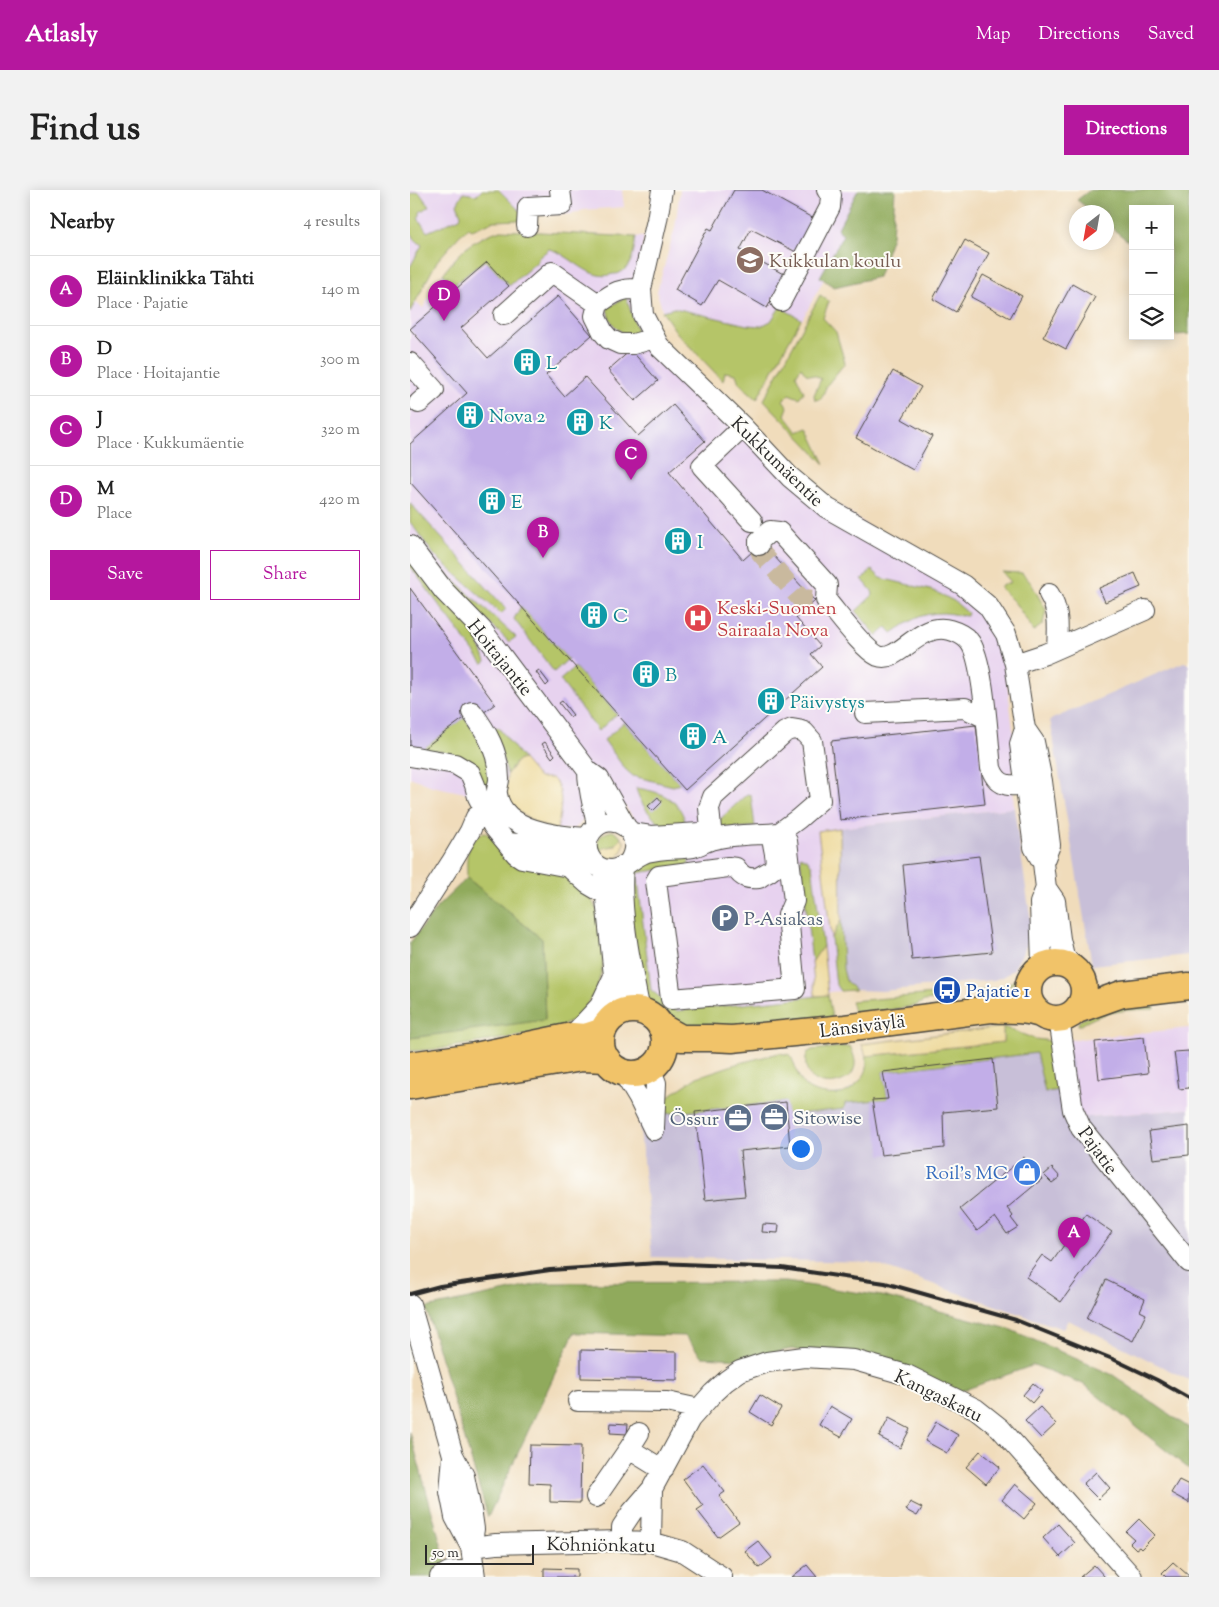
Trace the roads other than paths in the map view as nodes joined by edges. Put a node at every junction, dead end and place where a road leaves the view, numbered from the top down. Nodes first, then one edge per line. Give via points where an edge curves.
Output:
1 (560, 190) edge
2 (662, 190) edge
3 (827, 190) edge
4 (527, 226) dead end
5 (641, 289) junction
6 (780, 301) dead end
7 (598, 304) junction
8 (504, 315) dead end
9 (655, 338) junction
10 (410, 363) edge
11 (413, 402) edge
12 (743, 427) junction
13 (752, 521) dead end
14 (760, 545) dead end
15 (410, 546) edge
16 (1049, 594) dead end
17 (1145, 610) dead end
18 (1057, 648) junction
19 (1015, 664) junction
20 (472, 712) dead end
21 (865, 713) dead end
22 (986, 718) junction
23 (410, 756) edge
24 (588, 771) junction
25 (1034, 782) junction
26 (494, 810) junction
27 (629, 830) junction
28 (592, 832) junction
29 (779, 833) junction
30 (712, 839) junction
31 (509, 843) junction
32 (597, 864) junction
33 (626, 864) junction
34 (1046, 888) junction
35 (605, 894) junction
36 (410, 927) edge
37 (1036, 973) junction
38 (1078, 975) junction
39 (614, 976) junction
40 (1189, 986) edge
41 (1122, 994) junction
42 (991, 1009) junction
43 (631, 1012) junction
44 (1058, 1014) junction
45 (661, 1027) junction
46 (603, 1031) junction
47 (572, 1036) junction
48 (732, 1039) junction
49 (615, 1066) junction
50 (653, 1066) junction
51 (412, 1069) edge
52 (1188, 1260) edge
53 (410, 1304) edge
54 (578, 1401) dead end
55 (699, 1409) junction
56 (663, 1470) junction
57 (652, 1489) junction
58 (596, 1497) dead end
59 (622, 1541) junction
60 (651, 1542) junction
61 (471, 1547) junction
62 (475, 1573) edge
63 (440, 1577) edge
64 (722, 1577) edge
65 (1132, 1577) edge

1 - 4 street via 562,206 528,207
2 - 5 street, Kukkumäentie
3 - 6 street via 831,195 830,207
5 - 7 street via 613,292
5 - 9 street, Kukkumäentie via 643,315
7 - 8 street via 552,272
7 - 9 street via 595,316 609,338 620,344
9 - 12 street, Kukkumäentie via 659,346
10 - 11 street via 434,390
12 - 13 street via 702,466
12 - 19 street, Kukkumäentie via 790,477 827,508 963,585 988,606 1006,634
14 - 22 street via 759,540 770,531 779,532 827,585 820,600 868,650 879,656 893,655 922,634 937,628 963,635 978,660
15 - 24 street, Hoitajantie via 444,591 482,630
16 - 18 street via 1055,604 1058,621
17 - 18 street
18 - 19 street
19 - 25 street, Kukkumäentie via 1025,729 1020,744
20 - 26 street via 487,732 495,752 499,778
21 - 22 street via 965,708
22 - 25 street via 995,778 1010,786
23 - 26 street via 455,764 470,773 478,797
24 - 27 street, Hoitajantie via 600,779
24 - 28 street, Hoitajantie via 588,786 593,798
25 - 34 street, Kukkumäentie via 1050,845 1043,863
26 - 28 street via 537,832 565,837
26 - 31 street via 493,826
26 - 36 street via 476,817
27 - 28 street via 620,823 605,822
27 - 30 street via 652,836 700,833
27 - 33 street via 635,848
28 - 32 street via 586,846
29 - 29 street via 787,841 794,901 788,915 795,988 671,998 656,881 659,876 728,867 736,868 741,876 747,871 770,871 776,859 773,843
29 - 30 street
29 - 30 street via 820,800 812,741 804,732 792,729 713,797 709,808
30 - 33 street via 701,845 648,852
31 - 32 street via 572,852
31 - 35 street via 522,858 569,867
32 - 33 street via 616,869
32 - 35 street
33 - 43 street via 622,883
34 - 37 street, Kukkumäentie via 1040,903
34 - 38 street, Kukkumäentie via 1055,901 1064,956
35 - 39 street
37 - 38 main road via 1053,962 1063,963
37 - 42 main road
37 - 44 main road via 1027,995 1030,1004
38 - 41 main road, Länsiväylä
38 - 44 main road via 1084,992 1083,1001
39 - 43 street
39 - 47 street via 600,1006
40 - 41 main road, Länsiväylä
41 - 44 main road, Länsiväylä
42 - 44 main road, Länsiväylä
42 - 48 main road, Länsiväylä
43 - 45 main road via 652,1017
43 - 46 main road via 611,1020
44 - 52 street, Pajatie via 1073,1110 1081,1128
45 - 48 main road, Länsiväylä via 681,1038
45 - 50 main road via 665,1046
46 - 47 main road
46 - 49 main road via 602,1045
47 - 51 main road
48 - 50 main road, Länsiväylä via 664,1066
49 - 50 main road via 637,1073
49 - 50 street via 638,1097 654,1130 656,1083
49 - 51 main road via 582,1058
53 - 61 street via 453,1456 464,1476 474,1529
54 - 55 street via 667,1402
55 - 56 street, Kangaskatu via 690,1419
55 - 65 street, Kangaskatu via 740,1371 767,1362 804,1357 854,1360 907,1375 976,1409 1000,1428
56 - 57 street, Kangaskatu
56 - 58 street via 634,1441
57 - 59 street, Kangaskatu via 622,1527
57 - 60 street, Kangaskatu
59 - 60 street, Köhniönkatu
59 - 61 street, Köhniönkatu
60 - 64 street, Köhniönkatu via 682,1551
61 - 62 street
62 - 63 street via 449,1572

